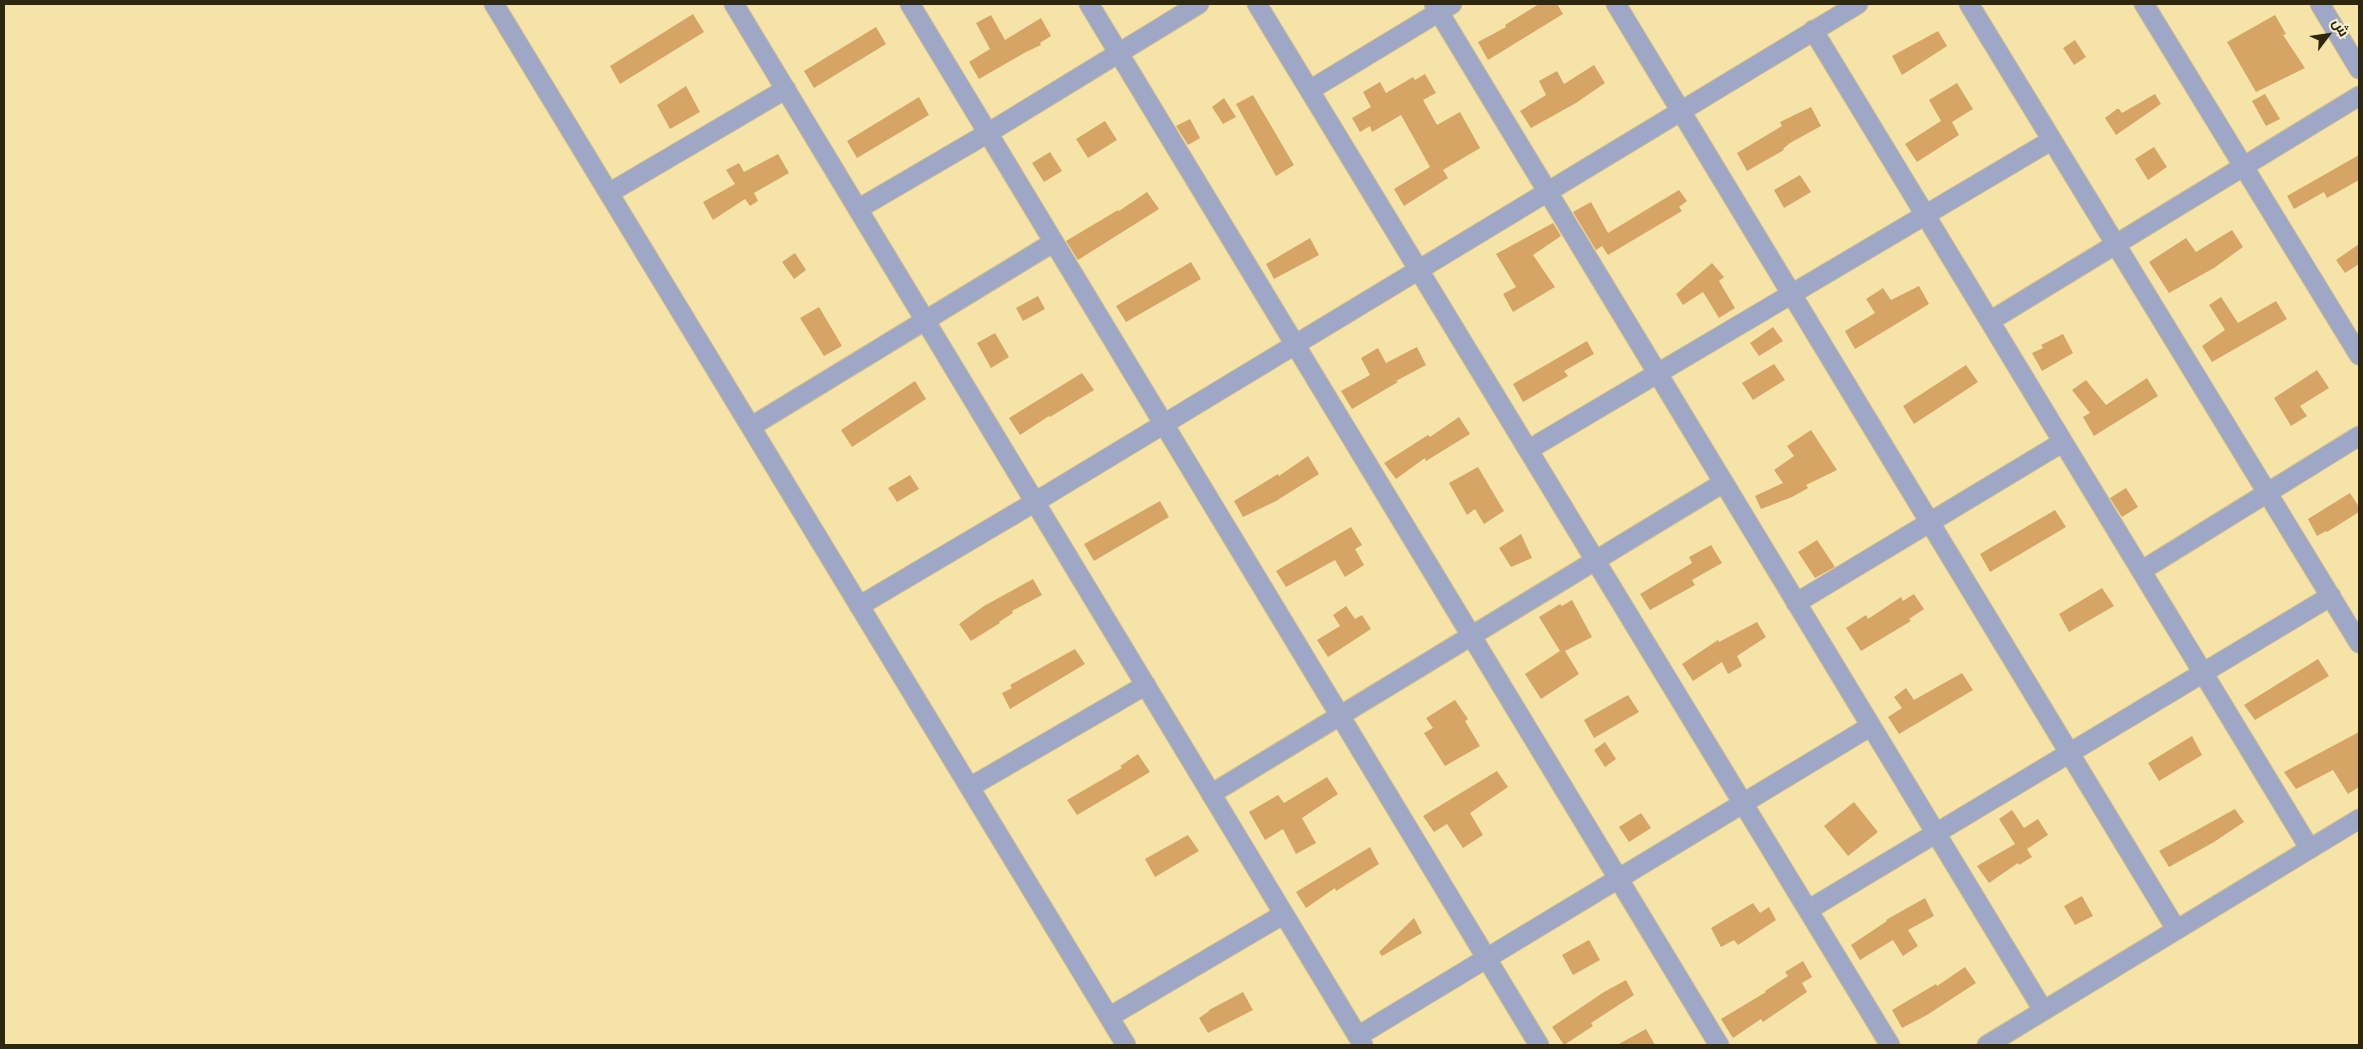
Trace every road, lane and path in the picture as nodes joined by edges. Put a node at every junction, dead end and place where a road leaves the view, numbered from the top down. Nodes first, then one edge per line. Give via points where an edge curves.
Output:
1 (494, 4) edge
2 (734, 4) edge
3 (910, 4) edge
4 (1089, 4) edge
5 (1198, 4) edge
6 (1257, 4) edge
7 (1616, 4) edge
8 (1858, 4) edge
9 (1970, 4) edge
10 (2144, 4) edge
11 (2320, 4) edge
12 (1442, 6) edge
13 (1813, 30) junction
14 (1119, 53) junction
15 (2359, 68) edge
16 (786, 89) junction
17 (1310, 90) junction
18 (2359, 96) edge
19 (1681, 111) junction
20 (988, 133) junction
21 (2052, 140) junction
22 (2244, 166) junction
23 (1547, 192) junction
24 (609, 193) junction
25 (858, 209) junction
26 (1926, 215) junction
27 (1054, 242) junction
28 (2115, 244) junction
29 (1418, 270) junction
30 (1792, 294) junction
31 (925, 320) junction
32 (1990, 321) junction
33 (1295, 344) junction
34 (2359, 355) edge
35 (1658, 374) junction
36 (1164, 424) junction
37 (752, 426) junction
38 (2359, 436) edge
39 (2063, 442) junction
40 (1528, 450) junction
41 (1723, 483) junction
42 (2266, 494) junction
43 (1035, 502) junction
44 (1930, 522) junction
45 (1594, 561) junction
46 (2141, 571) junction
47 (2331, 596) junction
48 (1796, 603) junction
49 (858, 606) junction
50 (1471, 636) junction
51 (2359, 643) edge
52 (2203, 673) junction
53 (1146, 685) junction
54 (1340, 716) junction
55 (1871, 726) junction
56 (2069, 753) junction
57 (970, 787) junction
58 (1211, 794) junction
59 (1742, 804) junction
60 (2359, 819) edge
61 (1936, 834) junction
62 (2310, 849) junction
63 (1618, 879) junction
64 (1808, 910) junction
65 (1284, 914) junction
66 (2176, 929) junction
67 (1487, 958) junction
68 (2043, 1010) junction
69 (1110, 1017) junction
70 (1360, 1041) edge
71 (1126, 1045) edge
72 (1539, 1045) edge
73 (1719, 1045) edge
74 (1890, 1045) edge
75 (1987, 1045) edge

1 - 24 street
2 - 16 street
3 - 20 street
4 - 14 street
5 - 14 street
6 - 17 street
7 - 19 street
8 - 13 street
9 - 21 street
10 - 22 street
11 - 15 street
12 - 17 street
12 - 23 street
13 - 19 street
13 - 26 street
14 - 20 street
14 - 33 street
16 - 24 street
16 - 25 street
17 - 29 street
18 - 22 street
19 - 23 street
19 - 30 street
20 - 25 street
20 - 27 street
21 - 26 street
21 - 28 street
22 - 28 street
22 - 34 street
23 - 29 street
23 - 35 street
24 - 37 street
25 - 31 street
26 - 30 street
26 - 32 street
27 - 31 street
27 - 36 street
28 - 32 street
28 - 42 street
29 - 33 street
29 - 40 street
30 - 35 street
30 - 44 street
31 - 37 street
31 - 43 street
32 - 39 street
33 - 36 street
33 - 50 street
35 - 40 street
35 - 41 street
36 - 43 street
36 - 54 street
37 - 49 street
38 - 42 street
39 - 44 street
39 - 46 street
40 - 45 street
41 - 45 street
41 - 48 street
42 - 46 street
42 - 47 street
43 - 49 street
43 - 53 street
44 - 48 street
44 - 56 street
45 - 50 street
45 - 59 street
46 - 52 street
47 - 51 street
47 - 52 street
48 - 55 street
49 - 57 street
50 - 54 street
50 - 63 street
52 - 56 street
52 - 62 street
53 - 57 street
53 - 58 street
54 - 58 street
54 - 67 street
55 - 59 street
55 - 61 street
56 - 61 street
56 - 66 street
57 - 69 street
58 - 65 street
59 - 63 street
59 - 64 street
60 - 62 street
61 - 64 street
61 - 68 street
62 - 66 street
63 - 67 street
63 - 73 street
64 - 74 street
65 - 69 street
65 - 70 street
66 - 68 street
67 - 70 street
67 - 72 street
68 - 75 street
69 - 71 street

